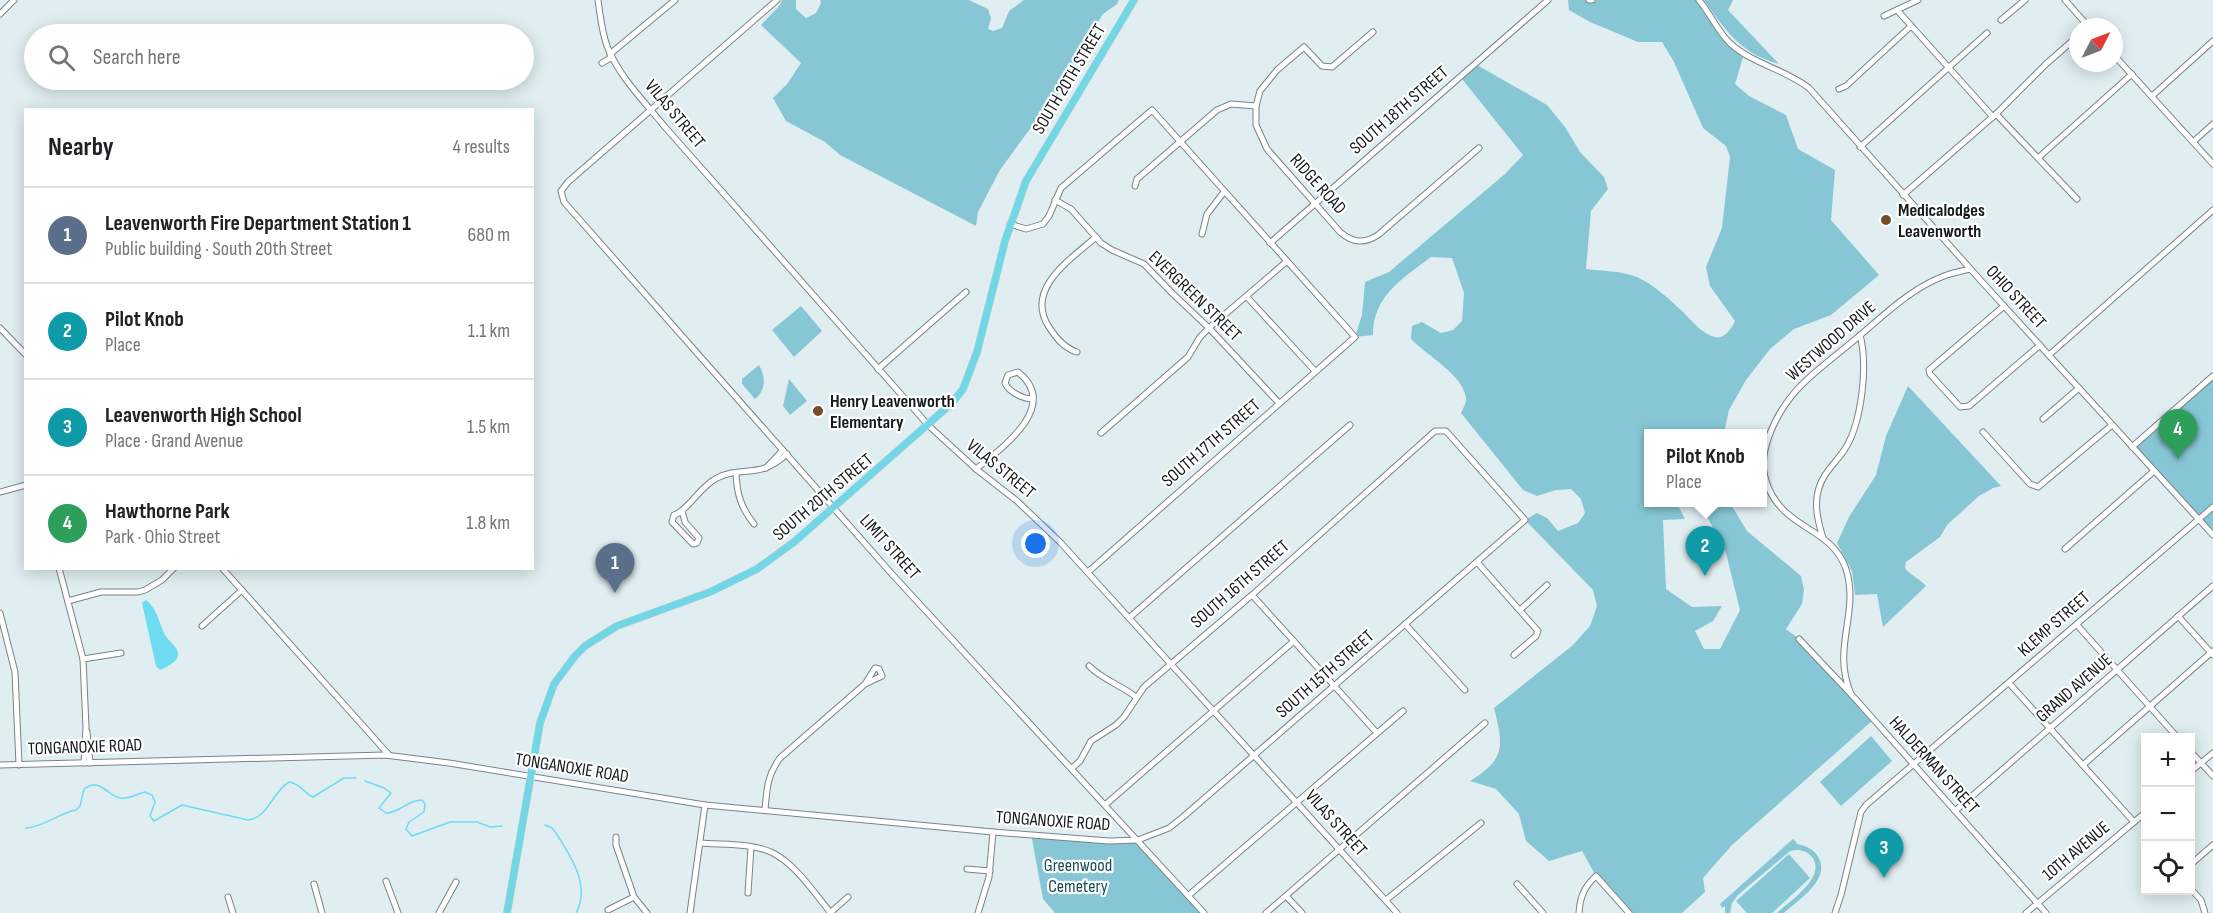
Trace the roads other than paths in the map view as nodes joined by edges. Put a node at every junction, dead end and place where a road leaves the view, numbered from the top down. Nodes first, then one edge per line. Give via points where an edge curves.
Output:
1 (14, 0) edge
2 (598, 0) edge
3 (675, 0) edge
4 (777, 0) edge
5 (1134, 0) edge
6 (1548, 0) edge
7 (1699, 0) edge
8 (1918, 0) edge
9 (2025, 0) edge
10 (2065, 0) edge
11 (1897, 10) junction
12 (0, 14) edge
13 (1884, 16) dead end
14 (2081, 18) edge
15 (2001, 20) dead end
16 (1911, 26) junction
17 (1373, 32) dead end
18 (1987, 33) dead end
19 (2213, 41) edge
20 (2069, 44) edge
21 (611, 56) junction
22 (602, 63) dead end
23 (2123, 65) edge
24 (1948, 67) junction
25 (2132, 75) junction
26 (1839, 89) dead end
27 (2152, 96) junction
28 (1256, 106) junction
29 (652, 110) junction
30 (1995, 115) junction
31 (2213, 124) edge
32 (1180, 141) junction
33 (2193, 142) junction
34 (1860, 147) junction
35 (1479, 148) dead end
36 (2038, 158) junction
37 (2213, 164) edge
38 (1136, 186) dead end
39 (1224, 192) junction
40 (1904, 195) junction
41 (1055, 200) junction
42 (2077, 200) dead end
43 (1315, 203) junction
44 (2213, 210) edge
45 (1010, 224) junction
46 (1202, 234) dead end
47 (1096, 237) junction
48 (1270, 243) junction
49 (1287, 262) junction
50 (1970, 269) junction
51 (966, 292) dead end
52 (1247, 297) junction
53 (2004, 306) junction
54 (0, 328) edge
55 (1209, 328) junction
56 (1860, 335) junction
57 (2040, 345) junction
58 (1077, 352) dead end
59 (24, 354) edge
60 (2049, 355) junction
61 (878, 369) junction
62 (1315, 371) junction
63 (2213, 376) edge
64 (2079, 388) junction
65 (1033, 399) junction
66 (1279, 403) junction
67 (2043, 419) dead end
68 (1350, 425) dead end
69 (2112, 425) junction
70 (928, 426) junction
71 (1439, 430) joint
72 (1983, 432) dead end
73 (1101, 433) dead end
74 (1767, 444) edge
75 (2132, 447) junction
76 (785, 452) junction
77 (976, 469) junction
78 (2154, 471) junction
79 (736, 474) junction
80 (1767, 480) edge
81 (24, 486) edge
82 (0, 492) edge
83 (834, 507) junction
84 (2213, 507) edge
85 (682, 511) junction
86 (1816, 517) junction
87 (2199, 520) junction
88 (754, 524) dead end
89 (1805, 527) junction
90 (2213, 535) edge
91 (1823, 538) junction
92 (2065, 549) dead end
93 (1477, 562) junction
94 (60, 570) edge
95 (172, 570) edge
96 (224, 570) edge
97 (1088, 572) junction
98 (1547, 585) dead end
99 (2213, 586) edge
100 (242, 590) junction
101 (1252, 595) junction
102 (68, 601) junction
103 (1520, 610) junction
104 (0, 613) edge
105 (2178, 616) junction
106 (1129, 618) junction
107 (1406, 624) junction
108 (2077, 625) junction
109 (202, 626) dead end
110 (1799, 639) dead end
111 (8, 640) junction
112 (1294, 641) junction
113 (0, 642) edge
114 (121, 653) dead end
115 (2212, 653) edge
116 (1514, 655) dead end
117 (83, 659) junction
118 (1171, 664) junction
119 (1089, 666) dead end
120 (1843, 667) junction
121 (1829, 670) junction
122 (2117, 671) junction
123 (2009, 683) junction
124 (866, 684) dead end
125 (1335, 686) junction
126 (1466, 690) dead end
127 (1851, 694) junction
128 (1136, 697) junction
129 (2150, 706) junction
130 (1213, 711) junction
131 (1403, 711) dead end
132 (1485, 723) dead end
133 (2050, 729) junction
134 (1377, 733) junction
135 (2174, 733) edge
136 (2213, 753) edge
137 (389, 755) junction
138 (1254, 756) junction
139 (2195, 756) edge
140 (87, 763) junction
141 (2201, 763) junction
142 (1913, 764) junction
143 (0, 765) edge
144 (20, 765) junction
145 (2083, 765) junction
146 (1072, 768) junction
147 (2195, 768) edge
148 (531, 776) junction
149 (2213, 776) edge
150 (1297, 802) junction
151 (705, 805) junction
152 (1105, 805) junction
153 (765, 810) junction
154 (1955, 811) junction
155 (2141, 816) edge
156 (2134, 822) junction
157 (1481, 823) dead end
158 (993, 832) junction
159 (616, 837) dead end
160 (1138, 840) junction
161 (700, 843) junction
162 (2213, 845) edge
163 (751, 847) junction
164 (1340, 849) junction
165 (2195, 861) edge
166 (967, 870) dead end
167 (990, 871) junction
168 (386, 881) dead end
169 (456, 882) dead end
170 (314, 884) dead end
171 (1517, 884) dead end
172 (748, 893) dead end
173 (2195, 893) edge
174 (1189, 895) junction
175 (1286, 896) junction
176 (228, 897) dead end
177 (634, 897) junction
178 (848, 897) dead end
179 (1386, 900) junction
180 (2038, 903) junction
181 (608, 910) dead end
182 (232, 913) edge
183 (322, 913) edge
184 (398, 913) edge
185 (439, 913) edge
186 (507, 913) edge
187 (647, 913) edge
188 (690, 913) edge
189 (830, 913) edge
190 (978, 913) edge
191 (1204, 913) edge
192 (1266, 913) edge
193 (1302, 913) edge
194 (1397, 913) edge
195 (1543, 913) edge
196 (1579, 913) edge
197 (1629, 913) edge
198 (1835, 913) edge
199 (2026, 913) edge
200 (2046, 913) edge
201 (2205, 913) edge

1 - 12 street
2 - 21 street, VILAS STREET
3 - 21 street
4 - 29 street
5 - 45 main road, SOUTH 20TH STREET via 1026,181
6 - 43 street, SOUTH 18TH STREET
7 - 34 street, OHIO STREET via 1731,44 1809,88
8 - 11 street
9 - 15 street
10 - 14 street
11 - 13 street
11 - 16 street
16 - 24 street
16 - 26 street
17 - 28 street via 1332,67 1322,66 1304,47 1266,81
18 - 24 street
19 - 27 street
20 - 30 street
21 - 22 street
21 - 29 street, VILAS STREET
23 - 25 street
24 - 30 street
24 - 34 street
25 - 27 street
25 - 36 street
27 - 33 street
28 - 32 street via 1231,104 1216,110
28 - 43 street, RIDGE ROAD via 1256,125 1262,141
29 - 61 street, VILAS STREET
29 - 76 street, LIMIT STREET via 568,183 561,195 569,209
30 - 36 street
30 - 40 street
31 - 33 street
32 - 38 street via 1137,179
32 - 39 street
32 - 41 street via 1152,110 1061,188
33 - 37 street
34 - 40 street, OHIO STREET
35 - 43 street, RIDGE ROAD via 1369,241 1348,239
36 - 42 street
39 - 46 street via 1207,214
39 - 48 street
40 - 50 street, OHIO STREET
41 - 45 street via 1043,224 1026,230
41 - 47 street, EVERGREEN STREET via 1071,209
43 - 48 street, SOUTH 18TH STREET
44 - 60 street
45 - 70 main road, SOUTH 20TH STREET via 971,372 952,404
47 - 55 street, EVERGREEN STREET via 1112,250 1144,264
47 - 58 street via 1055,273 1044,294 1045,321 1067,349
48 - 49 street
49 - 52 street
49 - 62 street, SOUTH 17TH STREET via 1355,337
50 - 53 street, OHIO STREET
50 - 56 street, WESTWOOD DRIVE via 1928,284
51 - 61 street
52 - 55 street
52 - 62 street
53 - 57 street, OHIO STREET
53 - 57 street via 1929,370 1960,407 1969,406
54 - 59 street
55 - 66 street, EVERGREEN STREET
55 - 73 street via 1188,357
56 - 74 street, WESTWOOD DRIVE via 1787,400
56 - 86 street via 1862,399 1858,417 1846,448 1820,483
57 - 60 street, OHIO STREET
60 - 64 street, OHIO STREET
61 - 70 street, VILAS STREET
62 - 66 street, SOUTH 17TH STREET
63 - 75 street
64 - 67 street
64 - 69 street, OHIO STREET
65 - 65 street via 1033,389 1018,372 1008,375 1006,386
65 - 77 street via 1020,432
66 - 97 street, SOUTH 17TH STREET
68 - 106 street
69 - 72 street via 2040,487 2030,484
69 - 75 street, OHIO STREET
70 - 77 street, VILAS STREET
70 - 83 main road, SOUTH 20TH STREET
71 - 93 street, SOUTH 15TH STREET via 1446,431 1525,520
71 - 101 street, SOUTH 16TH STREET
75 - 78 street, OHIO STREET
76 - 79 street via 766,468
76 - 83 street, LIMIT STREET
77 - 97 street, VILAS STREET via 1040,522
78 - 87 street, OHIO STREET
78 - 92 street
79 - 85 street via 714,479
79 - 88 street via 741,504
80 - 89 street, WESTWOOD DRIVE via 1775,502
81 - 82 street
83 - 146 street, LIMIT STREET
83 - 148 main road, SOUTH 20TH STREET via 779,554 742,577 617,626 585,646 561,673 547,700
84 - 87 street, KLEMP STREET
85 - 85 street via 672,517 672,522 689,541 697,543 699,538 685,522
86 - 89 street
86 - 91 street
87 - 90 street, OHIO STREET
87 - 108 street, KLEMP STREET
89 - 91 street, WESTWOOD DRIVE
91 - 120 street, WESTWOOD DRIVE via 1835,549 1849,579 1851,596
93 - 103 street
93 - 107 street, SOUTH 15TH STREET
94 - 102 street
95 - 102 street via 145,590 101,592
96 - 100 street
97 - 106 street, VILAS STREET
98 - 103 street
99 - 105 street, GRAND AVENUE
100 - 109 street
100 - 137 street
101 - 112 street
101 - 118 street, SOUTH 16TH STREET
102 - 117 street
103 - 116 street via 1538,631
104 - 111 street
105 - 115 street
105 - 122 street, GRAND AVENUE
106 - 118 street, VILAS STREET
107 - 125 street, SOUTH 15TH STREET
107 - 126 street
108 - 122 street
108 - 123 street, KLEMP STREET
110 - 121 street, HALDERMAN STREET
111 - 113 street
111 - 144 street via 15,672
112 - 125 street
112 - 130 street
114 - 117 street
115 - 129 street
117 - 140 street
118 - 128 street, SOUTH 16TH STREET
118 - 130 street, VILAS STREET
119 - 128 street
120 - 121 street
120 - 127 street, WESTWOOD DRIVE
121 - 127 street, HALDERMAN STREET
122 - 129 street
122 - 133 street, GRAND AVENUE
123 - 133 street
123 - 142 street, KLEMP STREET
124 - 153 street via 780,758 771,771
125 - 134 street
125 - 138 street, SOUTH 15TH STREET
127 - 142 street, HALDERMAN STREET
128 - 146 street, SOUTH 16TH STREET via 1124,717 1091,741
129 - 135 street
129 - 145 street
130 - 138 street, VILAS STREET
130 - 152 street
131 - 134 street
132 - 164 street
133 - 145 street
133 - 154 street, GRAND AVENUE
134 - 150 street
136 - 141 street
137 - 140 street, TONGANOXIE ROAD
137 - 148 street, TONGANOXIE ROAD
138 - 150 street, VILAS STREET
138 - 160 street, SOUTH 15TH STREET via 1169,828
139 - 141 street
140 - 144 street, TONGANOXIE ROAD
141 - 147 street
141 - 149 street
142 - 154 street, HALDERMAN STREET
142 - 198 street via 1861,812
143 - 144 street, TONGANOXIE ROAD
145 - 156 street
146 - 152 street, LIMIT STREET
148 - 151 street, TONGANOXIE ROAD
148 - 186 main road, SOUTH 20TH STREET
150 - 164 street, VILAS STREET
150 - 174 street
151 - 153 street, TONGANOXIE ROAD
151 - 161 street
152 - 160 street, LIMIT STREET
153 - 158 street, TONGANOXIE ROAD
154 - 180 street, HALDERMAN STREET
155 - 156 street, 10TH AVENUE
156 - 180 street, 10TH AVENUE
157 - 179 street
158 - 160 street, TONGANOXIE ROAD
158 - 167 street
159 - 177 street
160 - 174 street, LIMIT STREET
161 - 163 street
161 - 188 street
162 - 165 street
163 - 172 street
163 - 189 street via 784,860
164 - 175 street
164 - 179 street, VILAS STREET
166 - 167 street
167 - 190 street
168 - 184 street
169 - 185 street
170 - 183 street
171 - 195 street
173 - 201 street
174 - 191 street, LIMIT STREET
175 - 192 street
175 - 193 street
176 - 182 street
177 - 181 street
177 - 187 street
178 - 189 street
179 - 194 street, VILAS STREET
180 - 199 street, 10TH AVENUE
180 - 200 street, HALDERMAN STREET
196 - 197 street via 1582,893 1596,876

